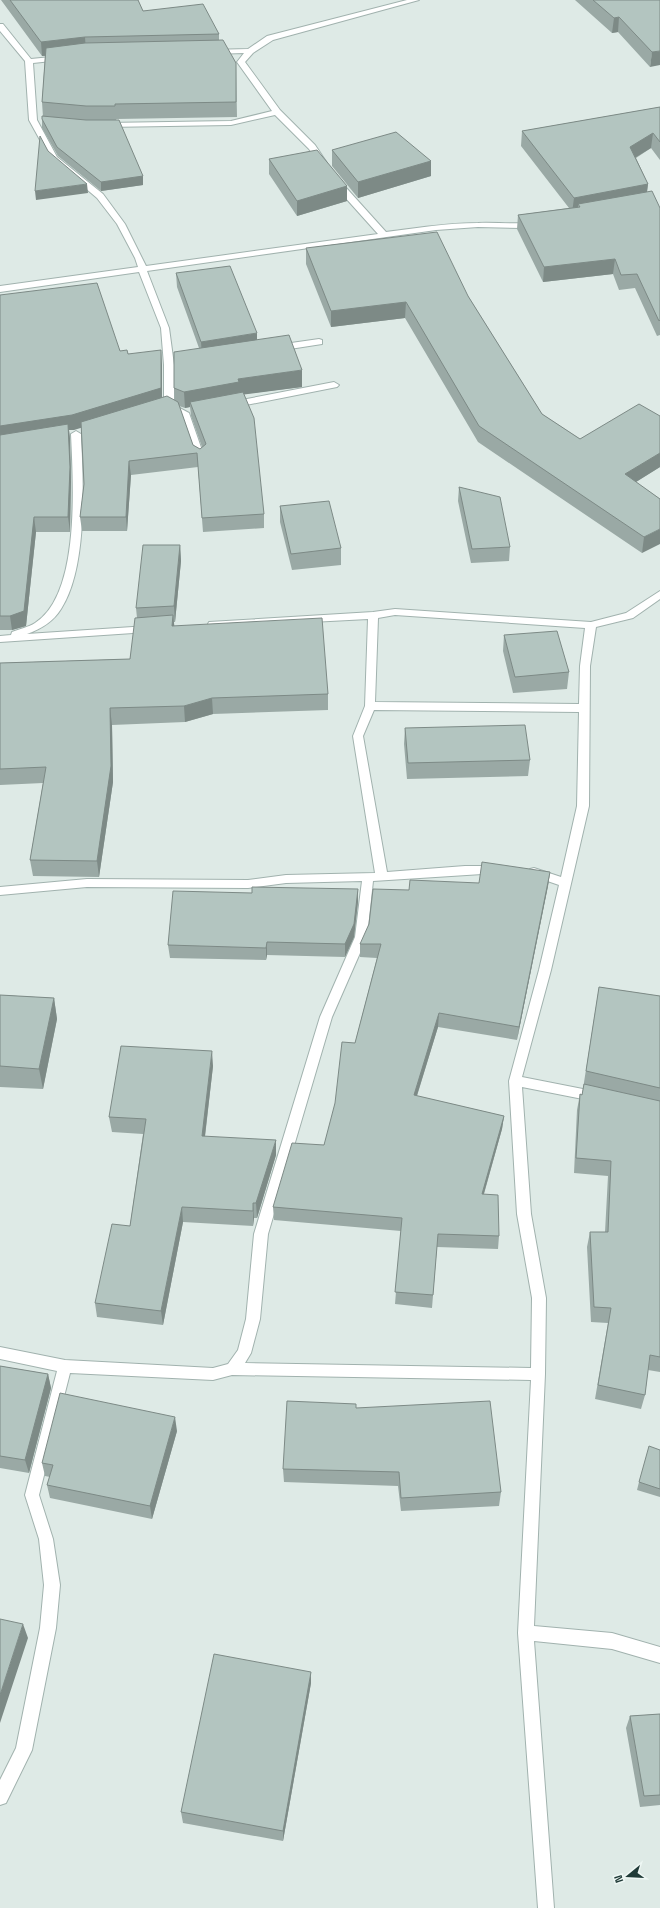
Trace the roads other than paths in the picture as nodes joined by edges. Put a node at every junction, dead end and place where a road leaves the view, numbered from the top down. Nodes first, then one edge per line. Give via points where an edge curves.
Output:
1 (415, 0) edge
2 (0, 26) edge
3 (250, 51) junction
4 (203, 52) edge
5 (72, 57) edge
6 (29, 61) junction
7 (277, 112) junction
8 (95, 125) edge
9 (545, 221) edge
10 (383, 234) junction
11 (144, 270) junction
12 (0, 289) edge
13 (319, 342) dead end
14 (271, 349) edge
15 (334, 385) dead end
16 (224, 406) edge
17 (76, 434) dead end
18 (200, 459) edge
19 (660, 594) edge
20 (373, 615) junction
21 (204, 625) edge
22 (591, 625) junction
23 (158, 628) edge
24 (1, 639) edge
25 (370, 706) junction
26 (585, 708) junction
27 (507, 869) edge
28 (522, 870) edge
29 (375, 877) junction
30 (565, 882) junction
31 (0, 891) edge
32 (515, 1081) junction
33 (614, 1101) edge
34 (0, 1353) edge
35 (65, 1366) junction
36 (232, 1369) junction
37 (538, 1374) junction
38 (526, 1633) junction
39 (660, 1655) edge
40 (0, 1796) edge
41 (546, 1908) edge

1 - 3 street via 270,38
2 - 6 street
3 - 4 street
3 - 7 street via 241,62
5 - 6 street
6 - 11 street via 37,120 54,158 100,196 120,224
7 - 8 street via 231,123
7 - 10 street via 312,147 330,173
9 - 10 street via 522,226 478,225
10 - 11 street
11 - 12 street
11 - 18 street via 165,328 173,364 166,407 188,413
13 - 14 street
15 - 16 street
17 - 24 street via 79,498 71,573 57,608 39,626
19 - 22 street via 629,616
20 - 21 street
20 - 22 street via 395,612
20 - 25 street
22 - 26 street via 585,666
23 - 24 street
25 - 26 street
25 - 29 street via 358,736
26 - 30 street via 583,806
27 - 29 street
28 - 30 street via 530,870
29 - 31 street via 286,879 248,884 86,883
29 - 36 street via 361,936 326,1017 261,1234 253,1319 244,1353
30 - 32 street via 546,970
32 - 33 street
32 - 37 street via 524,1214 540,1298
34 - 35 street
35 - 36 street via 213,1374
35 - 40 street via 32,1495 46,1539 52,1585 48,1628 24,1750
36 - 37 street
37 - 38 street
38 - 39 street via 612,1641
38 - 41 street

